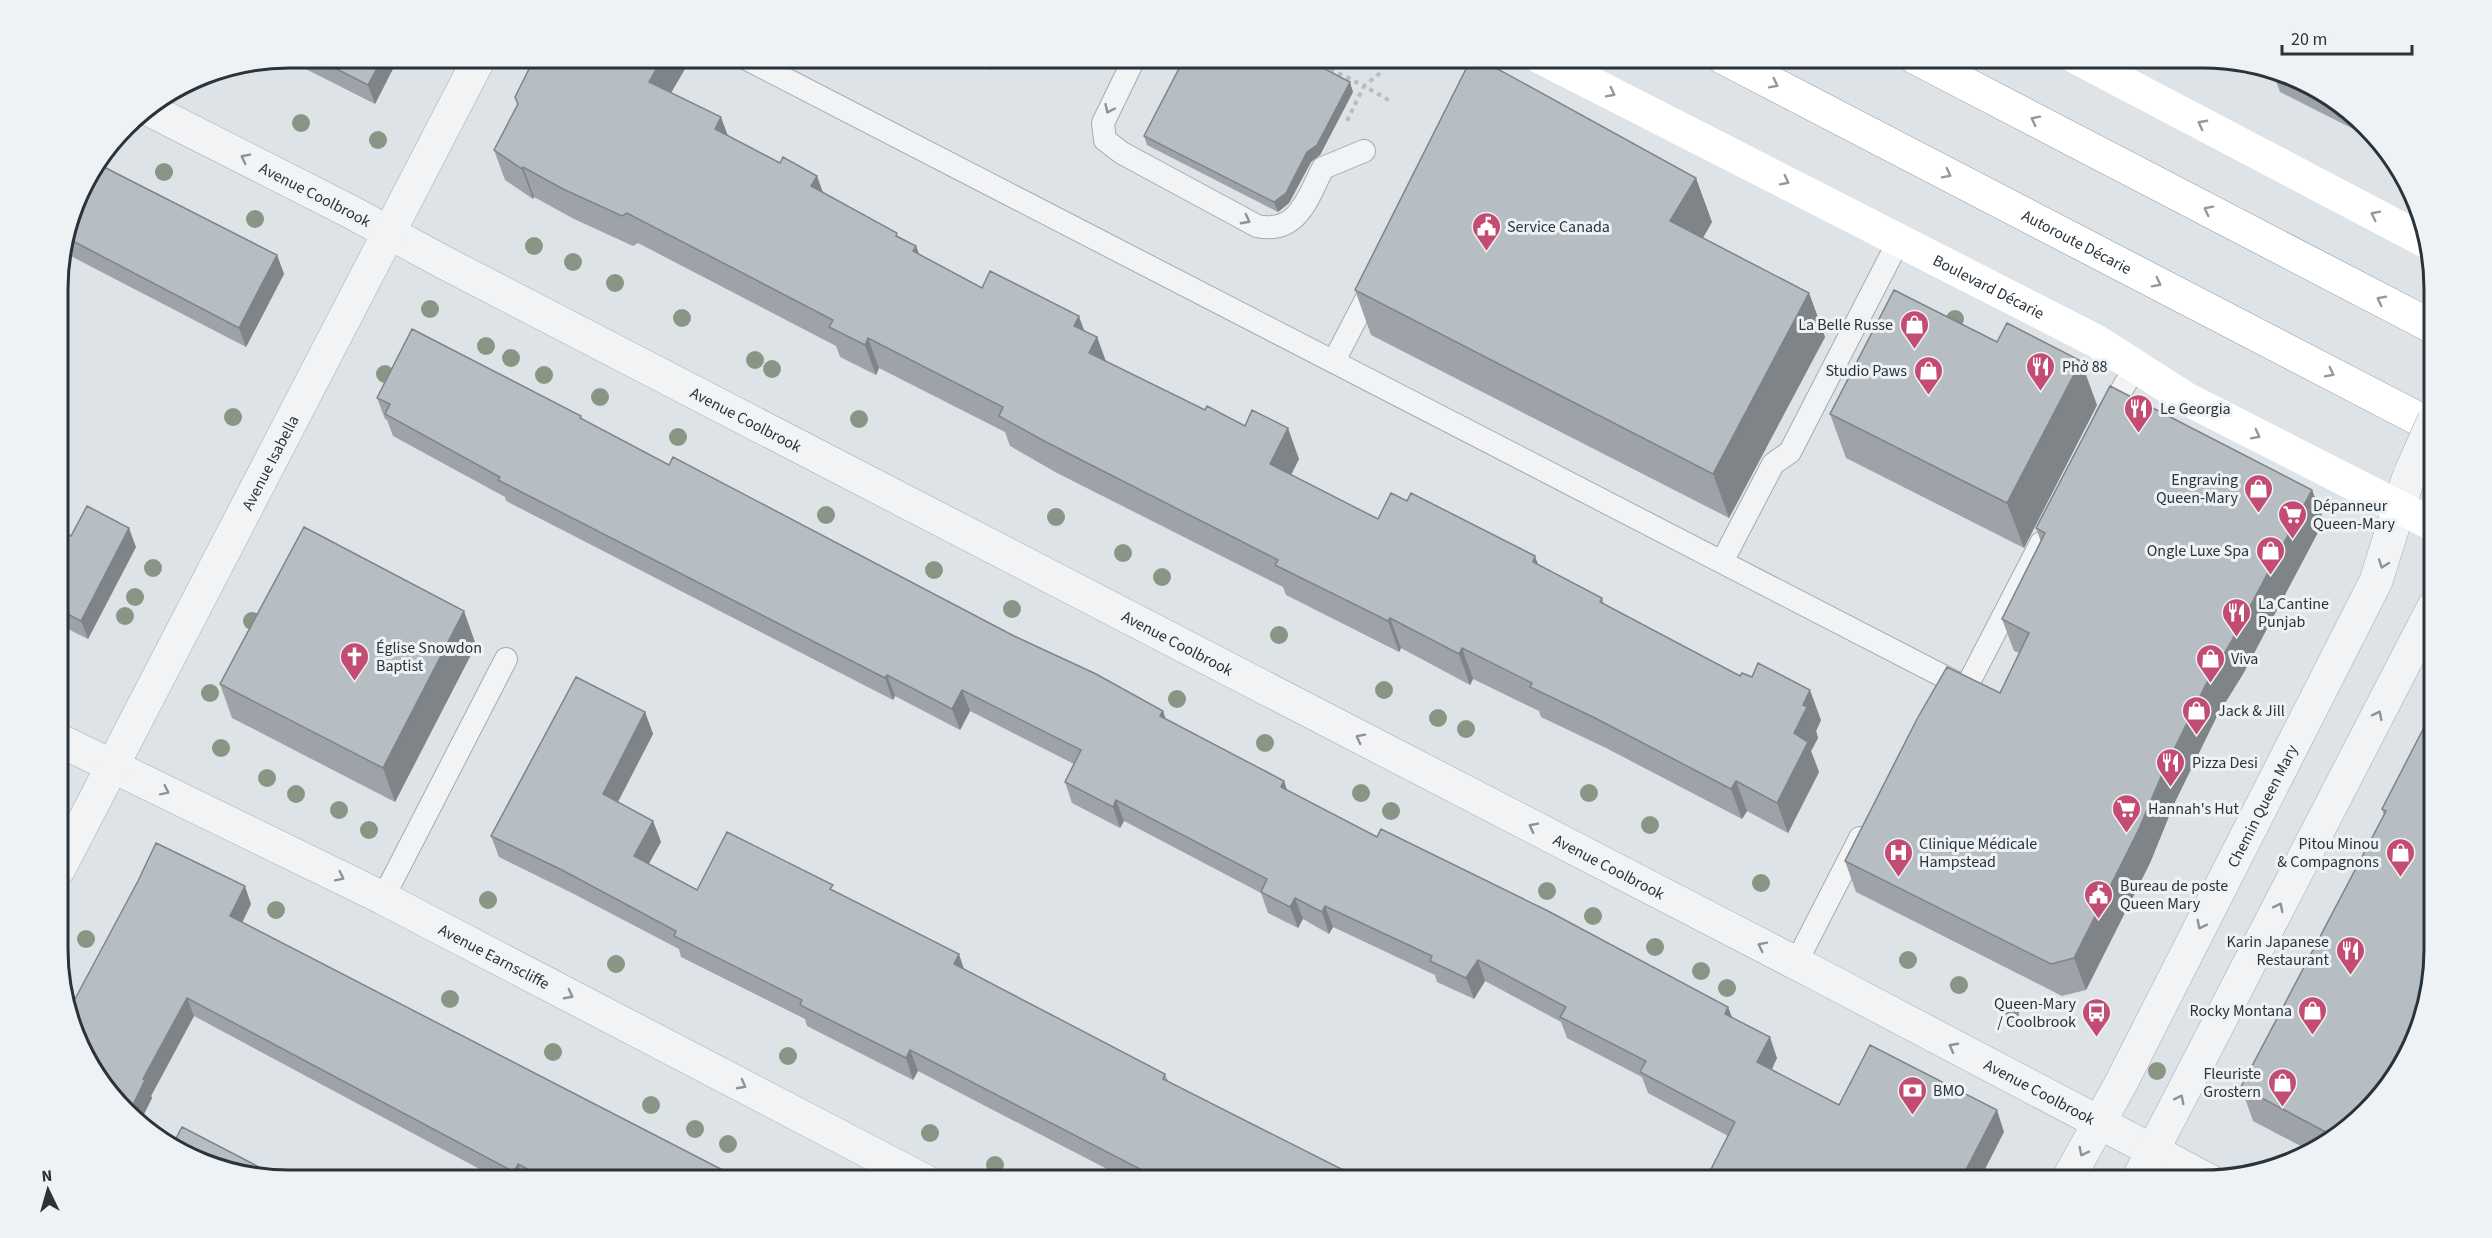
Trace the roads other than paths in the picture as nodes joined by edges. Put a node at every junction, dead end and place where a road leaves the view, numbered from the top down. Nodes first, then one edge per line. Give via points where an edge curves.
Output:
1 (474, 68) edge
2 (764, 68) edge
3 (1130, 68) edge
4 (1486, 68) edge
5 (1562, 68) edge
6 (1743, 68) edge
7 (1935, 68) edge
8 (2096, 68) edge
9 (1466, 107) edge
10 (155, 112) edge
11 (1364, 151) dead end
12 (389, 234) junction
13 (2418, 237) edge
14 (1899, 240) junction
15 (1383, 266) edge
16 (2424, 322) edge
17 (1334, 361) junction
18 (2135, 367) junction
19 (2424, 422) edge
20 (2099, 432) edge
21 (2424, 441) edge
22 (2399, 508) junction
23 (2424, 520) edge
24 (2052, 521) edge
25 (1722, 562) junction
26 (2424, 625) edge
27 (506, 659) dead end
28 (1943, 677) junction
29 (1932, 698) edge
30 (68, 745) edge
31 (112, 766) junction
32 (1872, 815) edge
33 (68, 852) edge
34 (383, 898) junction
35 (1796, 963) junction
36 (2098, 1123) junction
37 (2153, 1151) junction
38 (904, 1170) edge
39 (2072, 1170) edge
40 (2143, 1170) edge
41 (2190, 1170) edge

1 - 12 street, Avenue Isabella
2 - 17 lane
3 -> 11 lane via 1103,123 1105,140 1257,226 1277,228 1289,223 1298,216 1323,168
4 - 9 lane
5 -> 14 main road, Boulevard Décarie
6 -> 19 main road, Autoroute Décarie
16 -> 7 main road
13 -> 8 main road
12 -> 10 street, Avenue Coolbrook
12 - 31 street, Avenue Isabella
35 -> 12 street, Avenue Coolbrook
14 - 18 main road, Boulevard Décarie via 2096,341
14 - 25 lane via 1790,452 1773,464
15 - 17 lane
17 - 25 lane
18 - 20 lane
18 -> 22 main road, Boulevard Décarie via 2185,399
21 - 22 street, Chemin Queen Mary, bridge
22 - 23 main road, Boulevard Décarie
22 -> 36 street, Chemin Queen Mary via 2376,581
24 - 28 lane via 1966,688
25 - 28 lane
37 -> 26 street
27 - 34 lane
28 - 29 lane
30 - 31 street, Avenue Earnscliffe
31 - 33 street, Avenue Isabella
31 -> 34 street, Avenue Earnscliffe
32 - 35 lane
34 -> 38 street, Avenue Earnscliffe
36 -> 35 street, Avenue Coolbrook
36 - 37 street, Avenue Coolbrook
36 -> 39 street, Chemin Queen Mary
37 - 40 street
37 - 41 street, Avenue Coolbrook

